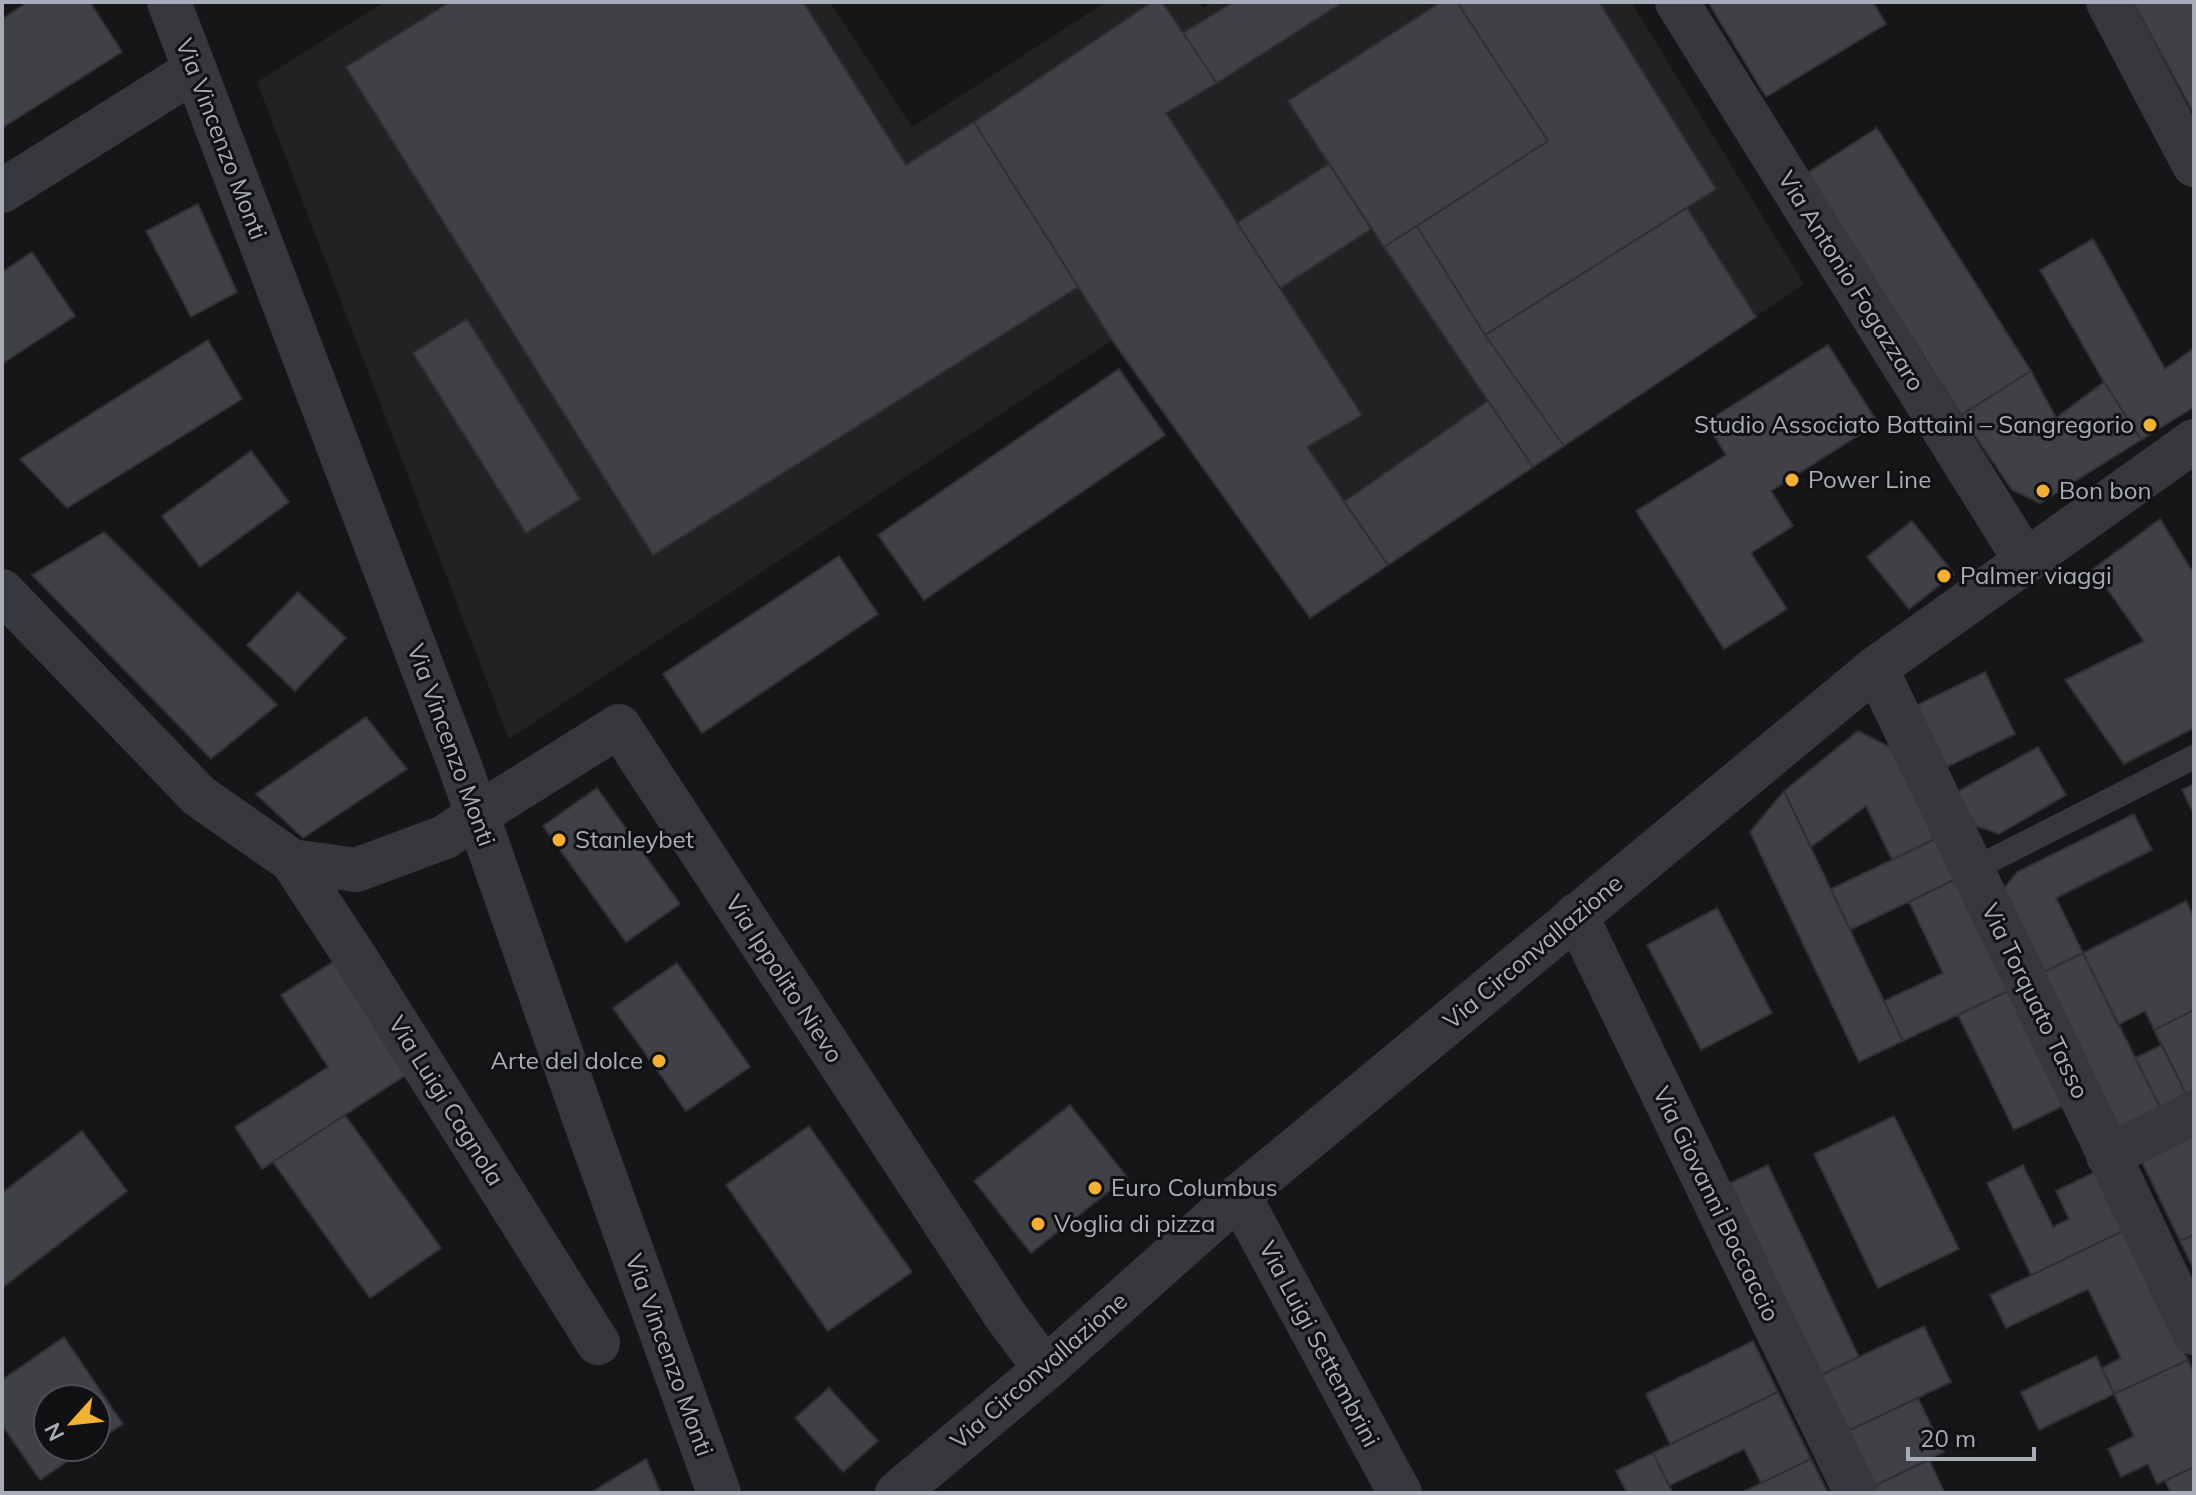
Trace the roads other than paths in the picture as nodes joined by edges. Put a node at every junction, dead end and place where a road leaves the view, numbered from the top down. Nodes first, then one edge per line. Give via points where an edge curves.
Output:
1 (169, 2) edge
2 (1677, 2) edge
3 (2108, 2) edge
4 (195, 70) junction
5 (2194, 165) edge
6 (2, 191) edge
7 (2194, 441) edge
8 (2025, 560) junction
9 (2, 591) edge
10 (1876, 668) junction
11 (2194, 757) edge
12 (477, 815) junction
13 (292, 861) junction
14 (1972, 870) junction
15 (1576, 915) junction
16 (2194, 1113) edge
17 (2108, 1156) junction
18 (1239, 1196) junction
19 (2194, 1333) edge
20 (598, 1343) dead end
21 (1045, 1369) junction
22 (719, 1493) edge
23 (897, 1493) edge
24 (1400, 1493) edge
25 (1856, 1493) edge

1 - 4 street, Via Vincenzo Monti
2 - 8 street, Via Antonio Fogazzaro
3 - 5 street
4 - 6 street
4 - 12 street, Via Vincenzo Monti
7 - 8 street, Via Circonvallazione
8 - 10 street, Via Circonvallazione
9 - 13 street, Via Luigi Cagnola via 199,796
10 - 14 street, Via Torquato Tasso
10 - 15 street, Via Circonvallazione
11 - 14 lane
12 - 13 street, Via Luigi Cagnola via 445,837 356,870
12 - 21 street, Via Ippolito Nievo via 619,726
12 - 22 street, Via Vincenzo Monti
13 - 20 street, Via Luigi Cagnola
14 - 17 street, Via Torquato Tasso
15 - 18 street, Via Circonvallazione
15 - 25 street, Via Giovanni Boccaccio
16 - 17 street
17 - 19 street, Via Torquato Tasso
18 - 21 street, Via Circonvallazione
18 - 24 street, Via Luigi Settembrini
21 - 23 street, Via Circonvallazione

